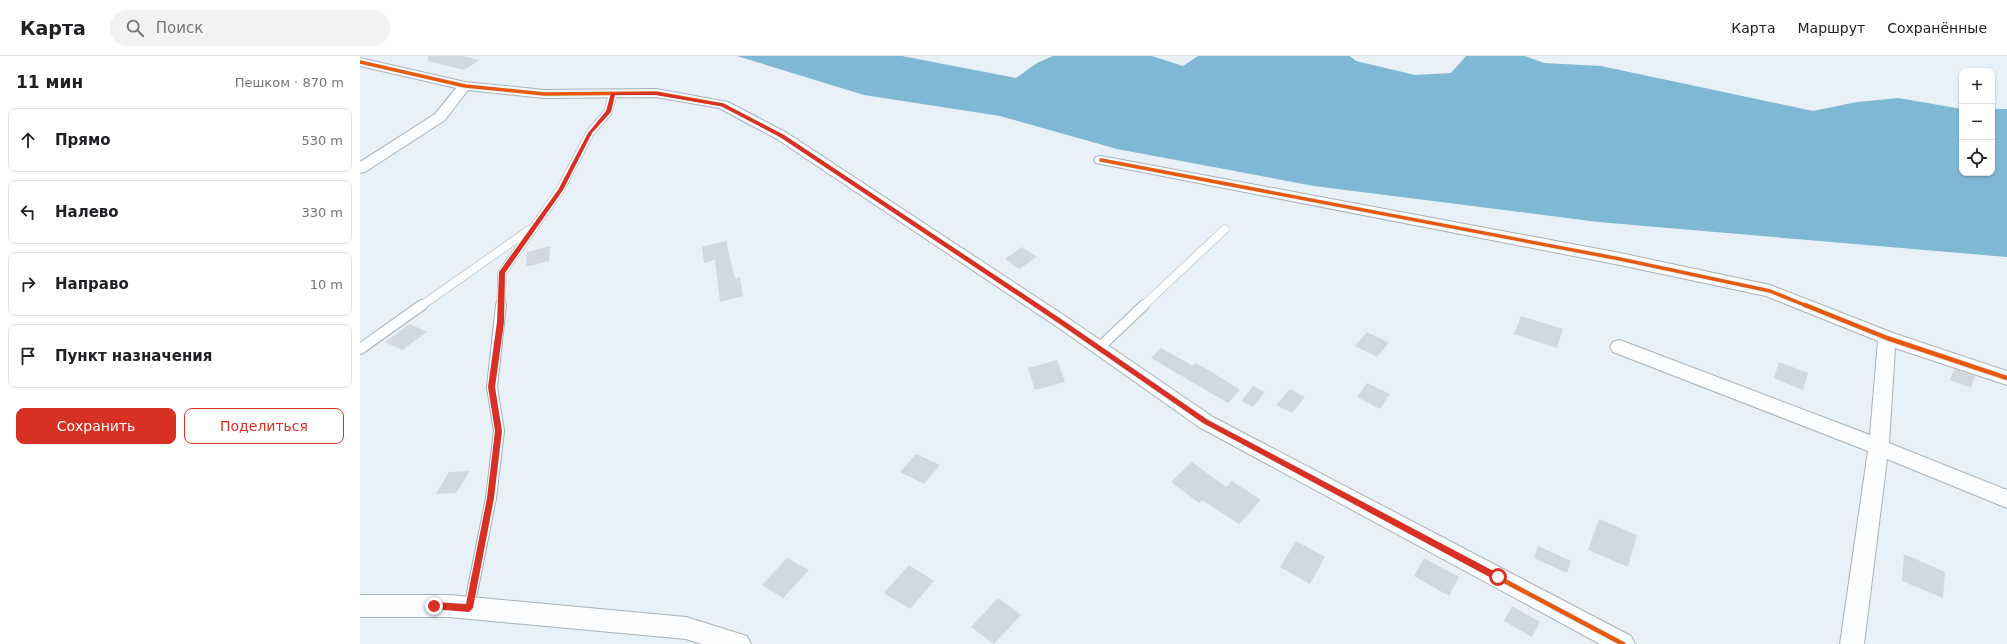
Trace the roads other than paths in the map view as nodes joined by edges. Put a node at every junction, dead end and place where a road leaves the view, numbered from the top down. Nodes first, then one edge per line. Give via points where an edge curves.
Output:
1 (360, 62) edge
2 (464, 86) junction
3 (613, 94) junction
4 (1101, 160) dead end
5 (360, 169) edge
6 (534, 226) junction
7 (1225, 229) dead end
8 (1887, 338) junction
9 (1619, 347) dead end
10 (1099, 348) junction
11 (360, 349) edge
12 (2007, 378) edge
13 (1879, 447) junction
14 (2007, 499) edge
15 (360, 606) edge
16 (469, 608) junction
17 (739, 644) edge
18 (1623, 644) edge
19 (1852, 644) edge

1 - 2 street
2 - 3 street via 544,94
2 - 5 street via 440,116
3 - 6 lane via 608,112 590,133 560,190
3 - 10 street via 656,93 723,105 782,136
4 - 8 street via 1620,259 1770,291
6 - 11 lane
6 - 16 lane via 502,272 500,322 492,387 498,431 491,498
7 - 10 lane
8 - 12 street
8 - 13 street
9 - 13 street
10 - 18 street via 1206,422
13 - 14 street
13 - 19 street
15 - 16 street
16 - 17 street via 686,628

